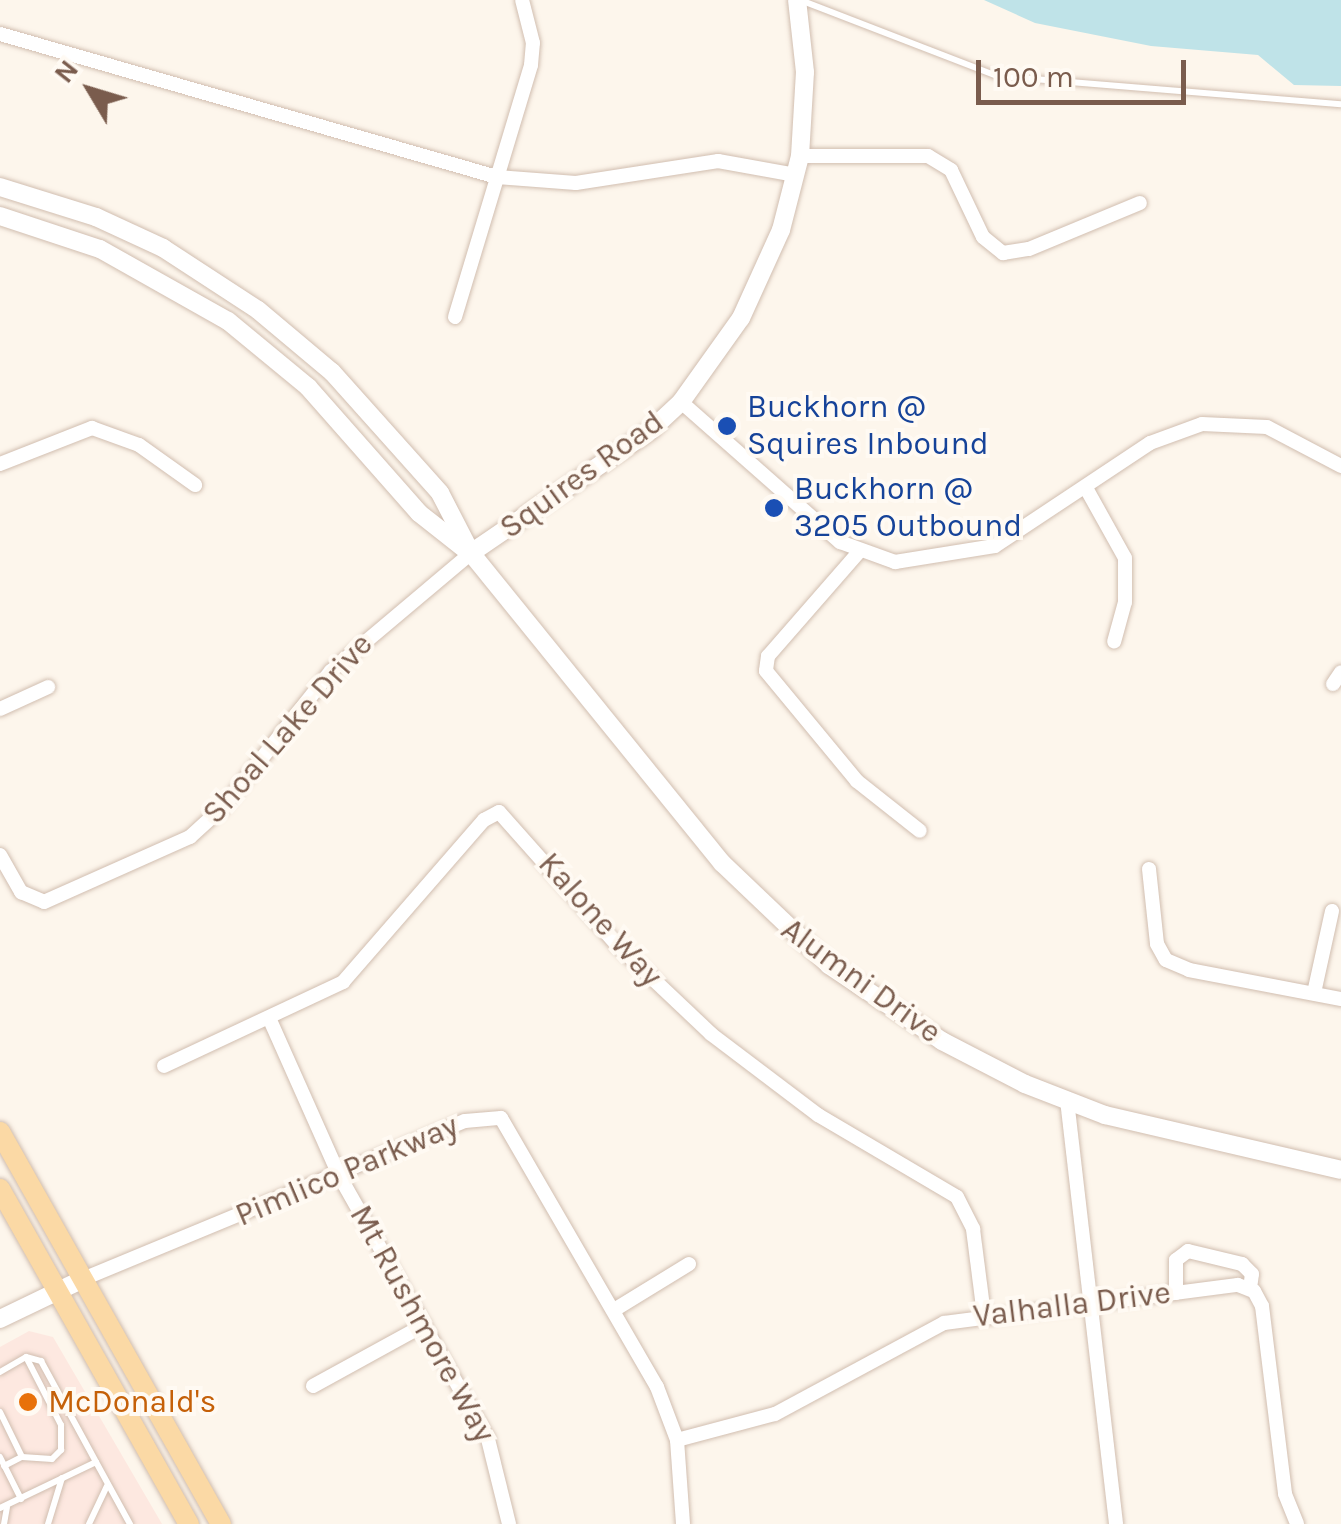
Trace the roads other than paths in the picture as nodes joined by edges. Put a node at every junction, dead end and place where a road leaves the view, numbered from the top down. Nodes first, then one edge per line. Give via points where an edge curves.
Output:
1 (522, 0) edge
2 (798, 0) edge
3 (0, 34) edge
4 (1341, 104) edge
5 (798, 166) junction
6 (497, 177) junction
7 (0, 187) edge
8 (1140, 203) dead end
9 (0, 216) edge
10 (455, 317) dead end
11 (680, 402) junction
12 (0, 464) edge
13 (1341, 466) edge
14 (196, 485) dead end
15 (1086, 488) junction
16 (470, 553) junction
17 (858, 553) junction
18 (1114, 642) dead end
19 (48, 687) dead end
20 (0, 709) edge
21 (920, 831) dead end
22 (0, 855) edge
23 (1148, 868) dead end
24 (1332, 910) dead end
25 (1314, 993) junction
26 (1341, 999) edge
27 (270, 1020) junction
28 (164, 1066) dead end
29 (1066, 1100) junction
30 (0, 1132) edge
31 (1341, 1170) edge
32 (340, 1177) junction
33 (0, 1189) edge
34 (689, 1264) dead end
35 (83, 1279) junction
36 (1250, 1288) junction
37 (57, 1290) junction
38 (1176, 1292) junction
39 (1090, 1303) junction
40 (614, 1310) junction
41 (984, 1315) junction
42 (0, 1320) edge
43 (424, 1326) junction
44 (26, 1357) junction
45 (0, 1372) edge
46 (314, 1386) dead end
47 (0, 1412) edge
48 (677, 1440) junction
49 (22, 1456) junction
50 (1, 1462) edge
51 (96, 1462) junction
52 (62, 1478) junction
53 (107, 1486) junction
54 (21, 1499) junction
55 (4, 1507) edge
56 (4, 1524) edge
57 (48, 1524) edge
58 (89, 1524) edge
59 (130, 1524) edge
60 (188, 1524) edge
61 (221, 1524) edge
62 (509, 1524) edge
63 (682, 1524) edge
64 (1116, 1524) edge
65 (1296, 1524) edge

1 - 6 street via 533,43 530,65
2 - 4 lane via 997,76
2 - 5 street, Squires Road via 804,72
3 - 6 street
5 - 6 street via 718,161 576,183
5 - 8 street via 928,156 950,170 983,237 1003,253 1029,249
5 - 11 street, Squires Road via 758,287
6 - 10 street
7 - 16 street, Alumni Drive via 96,217 163,248 276,323 332,372 440,493
9 - 16 street, Alumni Drive via 100,249 228,321 308,387 419,513
11 - 16 street, Squires Road via 615,459
11 - 17 street
12 - 14 street via 92,428 140,446
13 - 15 street via 1289,434 1212,423 1167,434
15 - 17 street via 1016,536 970,554 911,562
15 - 18 street via 1125,558 1125,602
16 - 22 street, Shoal Lake Drive via 331,671 224,806 190,837 44,902 21,892
16 - 29 street, Alumni Drive via 767,911 887,1007 977,1060
17 - 21 street via 768,656 766,671 856,781
19 - 20 street
23 - 25 street via 1166,960
24 - 25 street
25 - 26 street
27 - 28 street, Kalone Way
27 - 32 street, Mt Rushmore Way
27 - 41 street, Kalone Way via 343,982 484,820 504,814 617,945 711,1034 818,1115 957,1198 974,1230
29 - 31 street, Alumni Drive via 1166,1131
29 - 39 street
30 - 35 main road
32 - 35 street, Pimlico Parkway
32 - 40 street, Pimlico Parkway via 464,1121 501,1118
32 - 43 street, Mt Rushmore Way
33 - 37 main road
34 - 40 street
35 - 37 street, Pimlico Parkway
35 - 61 main road
36 - 38 street, Valhalla Drive
36 - 38 street via 1252,1274 1242,1264 1188,1250 1176,1260
36 - 65 street via 1262,1306 1285,1494
37 - 42 street, Pimlico Parkway
37 - 60 main road
38 - 39 street, Valhalla Drive
39 - 41 street, Valhalla Drive
39 - 64 street
40 - 48 street, Pimlico Parkway
41 - 48 street, Valhalla Drive via 930,1328 775,1414
43 - 46 street
43 - 62 street, Mt Rushmore Way via 495,1455
44 - 45 lane
44 - 49 lane via 63,1437 52,1459
44 - 51 lane via 41,1361
47 - 49 lane
48 - 63 street, Pimlico Parkway
49 - 50 lane
50 - 54 lane
51 - 52 lane
51 - 53 lane
52 - 54 lane
52 - 57 lane
53 - 58 lane
53 - 59 lane
54 - 55 lane
55 - 56 lane

